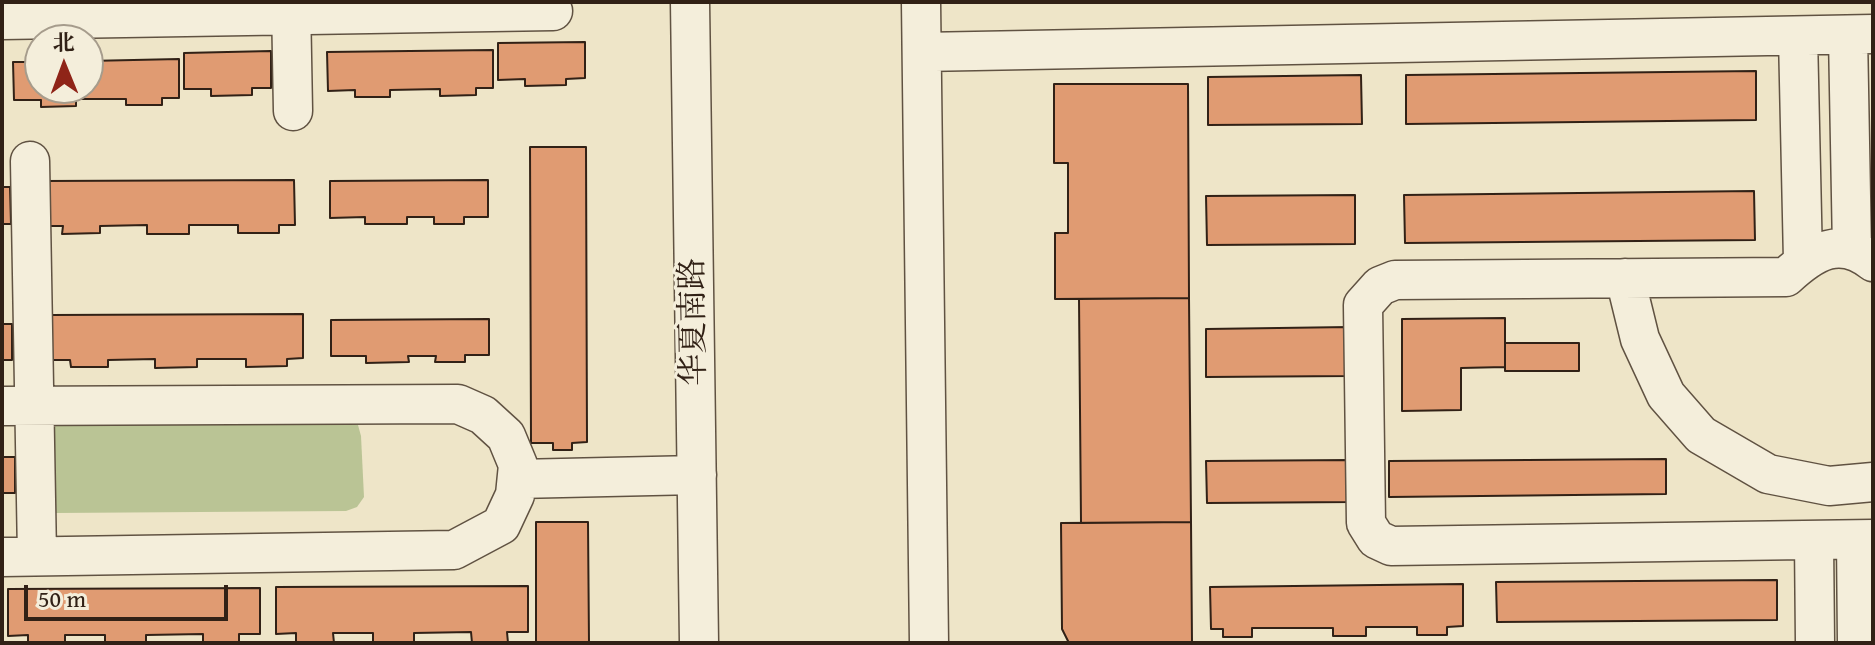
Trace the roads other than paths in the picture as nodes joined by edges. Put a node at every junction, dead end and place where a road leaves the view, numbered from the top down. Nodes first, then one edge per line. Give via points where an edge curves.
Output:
1 (690, 2) edge
2 (921, 2) edge
3 (291, 9) edge
4 (553, 11) dead end
5 (2, 20) edge
6 (1860, 35) edge
7 (1798, 36) junction
8 (922, 52) junction
9 (293, 111) dead end
10 (30, 161) dead end
11 (1862, 256) edge
12 (1803, 261) junction
13 (1625, 278) junction
14 (18, 406) edge
15 (697, 475) junction
16 (517, 479) junction
17 (1873, 482) edge
18 (1814, 540) junction
19 (1864, 540) edge
20 (20, 557) edge
21 (699, 643) edge
22 (929, 643) edge
23 (1815, 643) edge
24 (1857, 643) edge

1 - 15 street, 华夏南路
2 - 8 street
3 - 4 street
3 - 5 street
3 - 9 street
6 - 7 street
6 - 11 street
7 - 8 street
7 - 12 street
8 - 22 street
10 - 14 street
11 - 12 street via 1841,247
12 - 13 street via 1786,277
13 - 17 street via 1640,339 1666,395 1701,435 1768,474 1829,486
13 - 18 street via 1395,280 1380,286 1363,305 1366,523 1376,539 1391,546
14 - 16 street via 458,404 483,415 506,436 518,465
14 - 20 street
15 - 16 street
15 - 21 street, 华夏南路
16 - 20 street via 501,525 454,550
18 - 19 street
18 - 23 street
19 - 24 street

